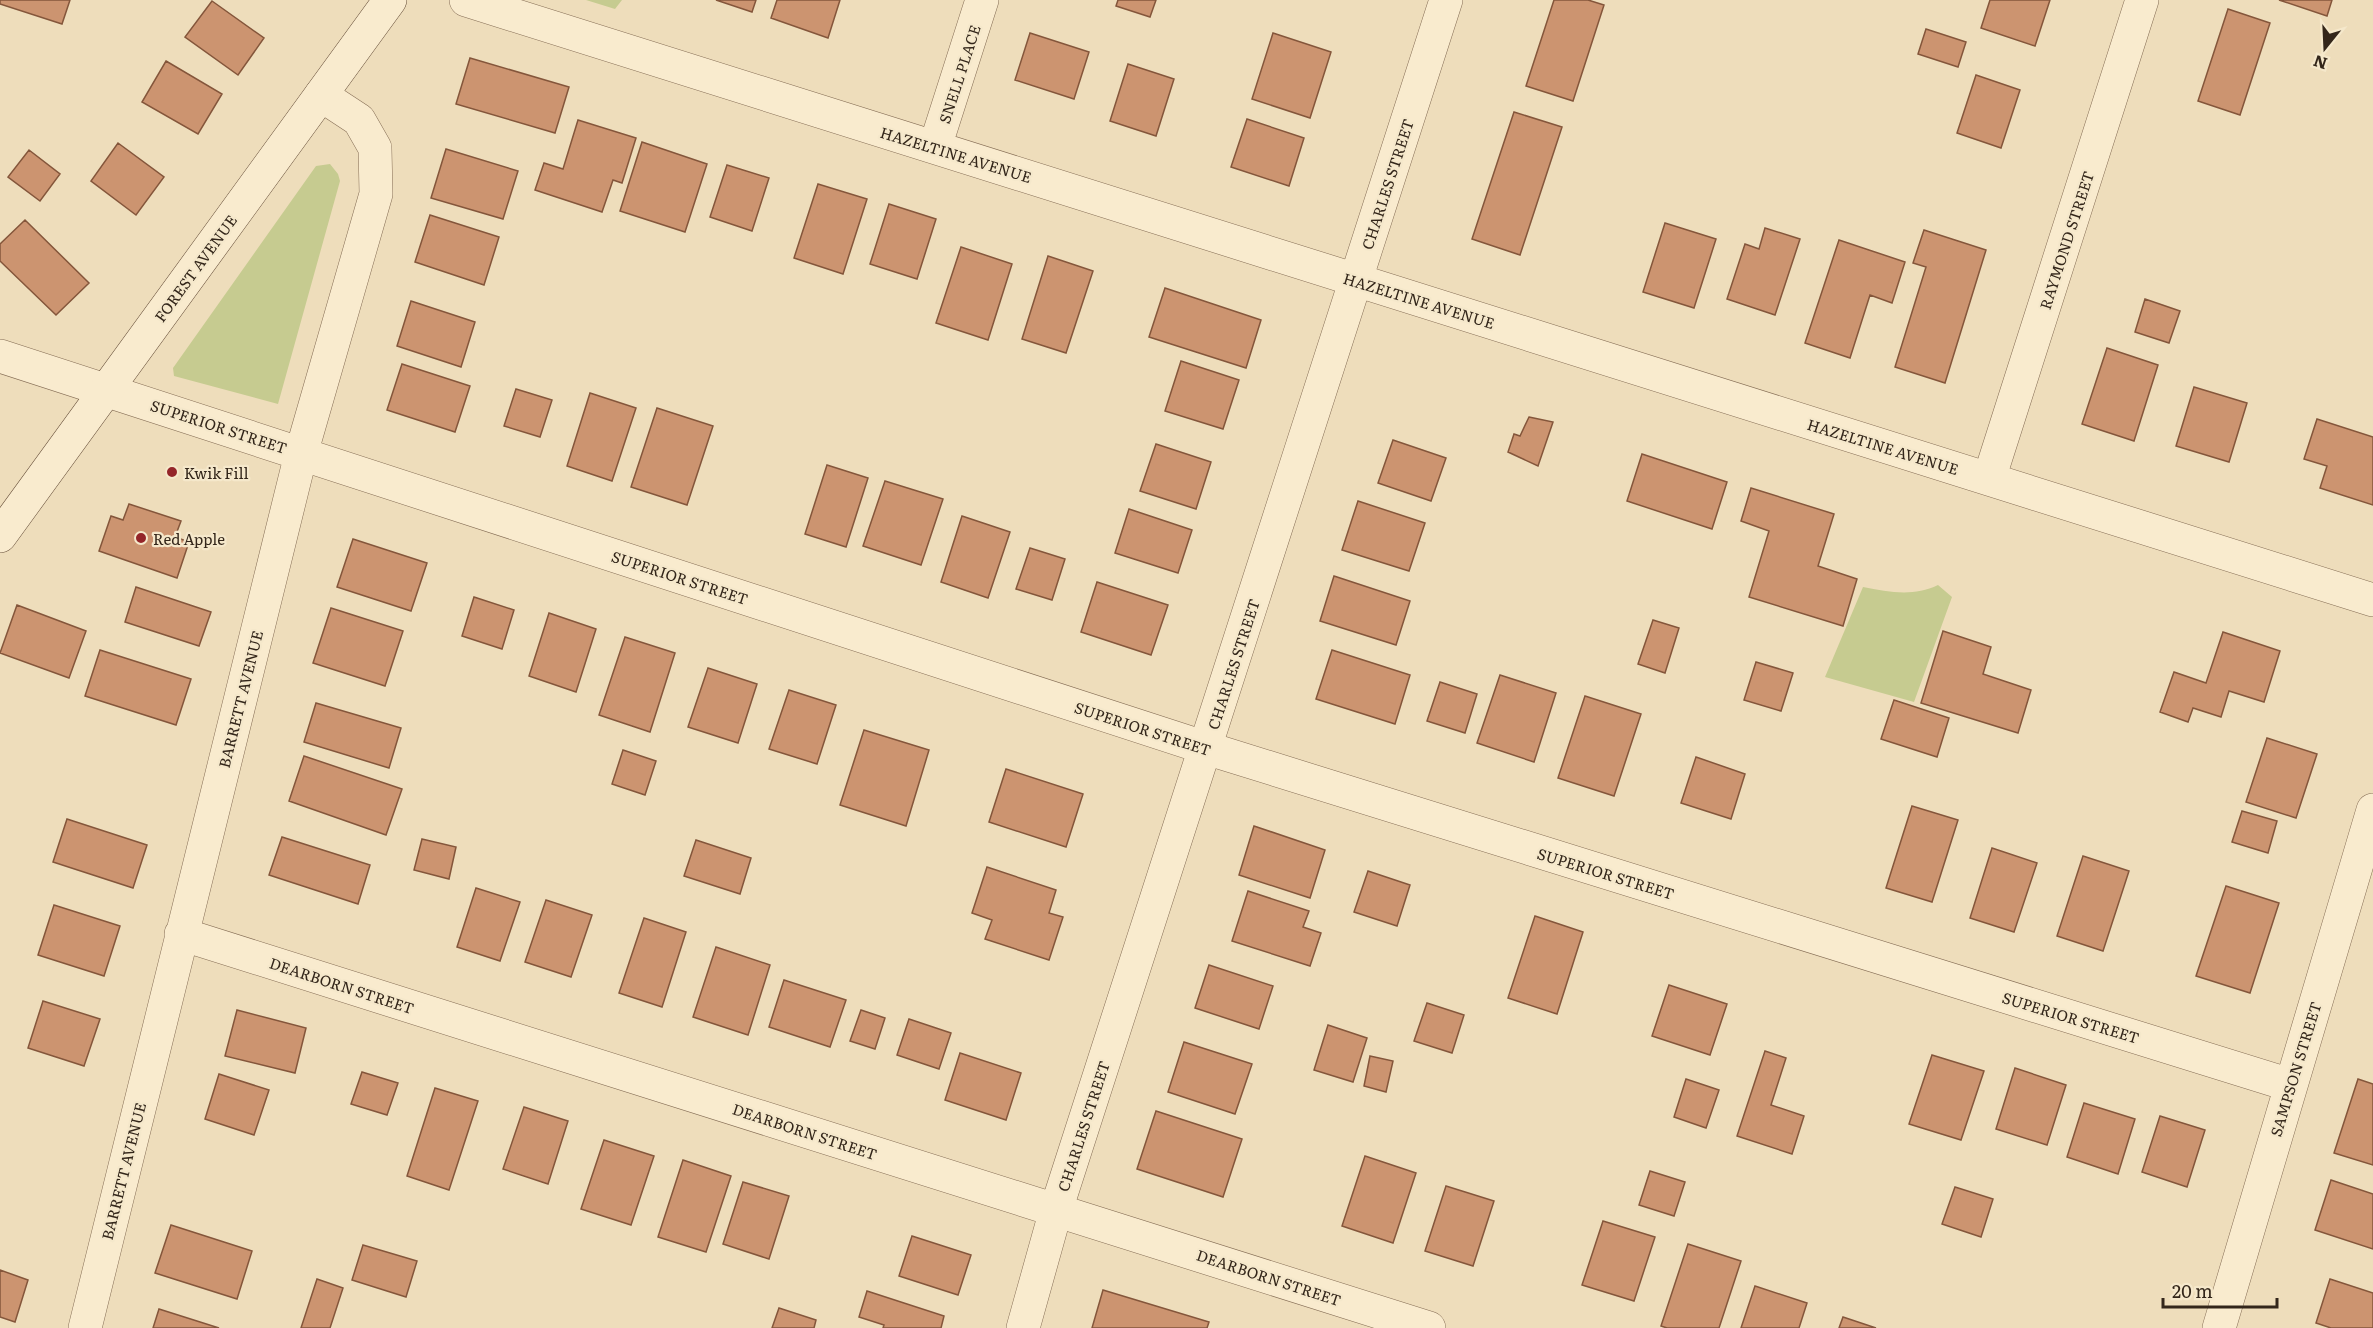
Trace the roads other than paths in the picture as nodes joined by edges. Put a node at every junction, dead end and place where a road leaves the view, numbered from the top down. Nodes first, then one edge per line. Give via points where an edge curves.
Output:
1 (390, 0) edge
2 (466, 0) edge
3 (982, 0) edge
4 (1446, 0) edge
5 (2142, 0) edge
6 (321, 95) junction
7 (935, 147) junction
8 (1356, 280) junction
9 (0, 356) edge
10 (107, 389) junction
11 (301, 454) junction
12 (1989, 479) junction
13 (0, 536) edge
14 (2373, 600) edge
15 (1206, 748) junction
16 (2373, 810) edge
17 (182, 934) junction
18 (2290, 1085) junction
19 (1056, 1210) junction
20 (85, 1328) edge
21 (1023, 1328) edge
22 (1429, 1328) edge
23 (2219, 1328) edge

1 - 6 street, FOREST AVENUE
2 - 7 street, HAZELTINE AVENUE
3 - 7 street, SNELL PLACE
4 - 8 street, CHARLES STREET
5 - 12 street, RAYMOND STREET
6 - 10 street, FOREST AVENUE
6 - 11 street, BARRETT AVENUE via 359,120 375,148 376,194
7 - 8 street, HAZELTINE AVENUE
8 - 12 street, HAZELTINE AVENUE
8 - 15 street, CHARLES STREET
9 - 10 street, SUPERIOR STREET
10 - 11 street, SUPERIOR STREET
10 - 13 street, FOREST AVENUE
11 - 15 street, SUPERIOR STREET
11 - 17 street, BARRETT AVENUE
12 - 14 street, HAZELTINE AVENUE
15 - 18 street, SUPERIOR STREET
15 - 19 street, CHARLES STREET
16 - 18 street, SAMPSON STREET
17 - 19 street, DEARBORN STREET
17 - 20 street, BARRETT AVENUE
18 - 23 street, SAMPSON STREET
19 - 21 street, CHARLES STREET
19 - 22 street, DEARBORN STREET

